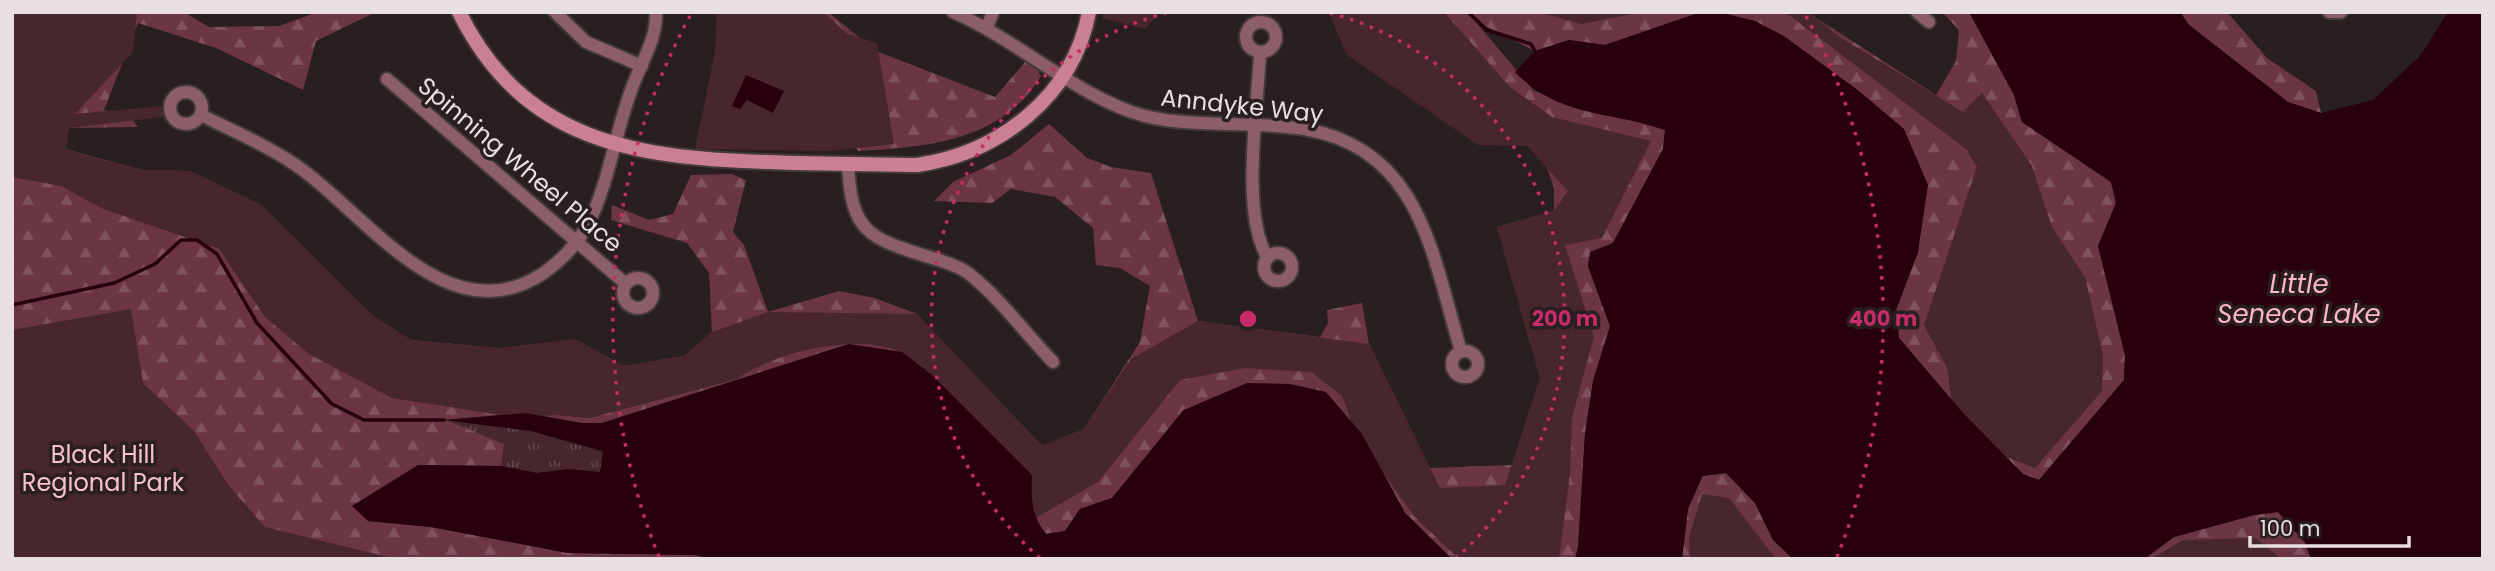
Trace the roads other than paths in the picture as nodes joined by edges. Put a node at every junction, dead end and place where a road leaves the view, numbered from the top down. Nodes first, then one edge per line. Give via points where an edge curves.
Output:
1 (459, 12) edge
2 (555, 12) edge
3 (656, 12) edge
4 (953, 12) edge
5 (993, 12) edge
6 (1089, 12) edge
7 (1917, 12) edge
8 (2329, 12) edge
9 (2341, 12) edge
10 (1929, 22) dead end
11 (987, 27) junction
12 (1260, 52) dead end
13 (642, 66) junction
14 (1064, 75) junction
15 (387, 79) dead end
16 (201, 115) dead end
17 (1256, 126) junction
18 (615, 146) junction
19 (848, 164) junction
20 (578, 240) junction
21 (1268, 258) dead end
22 (626, 284) dead end
23 (1461, 351) dead end
24 (1053, 362) dead end

1 - 18 street via 487,59 537,108
2 - 13 street via 586,42
3 - 13 street
4 - 11 street, Anndyke Way
5 - 11 street
6 - 14 street
7 - 10 street
8 - 9 street
11 - 14 street, Anndyke Way
12 - 17 street
13 - 18 street
14 - 17 street, Anndyke Way via 1116,106 1146,116
14 - 19 street via 1014,129 979,149 917,164
15 - 20 street, Spinning Wheel Place
16 - 20 street via 303,170 415,266 440,281 465,289 506,290 530,282 560,262
17 - 21 street via 1253,218 1258,243
17 - 23 street, Anndyke Way via 1304,129 1342,139 1373,156 1400,183 1421,220
18 - 19 street via 715,160
18 - 20 street via 597,213
19 - 24 street via 853,211 867,231 886,244 967,273
20 - 22 street, Spinning Wheel Place

